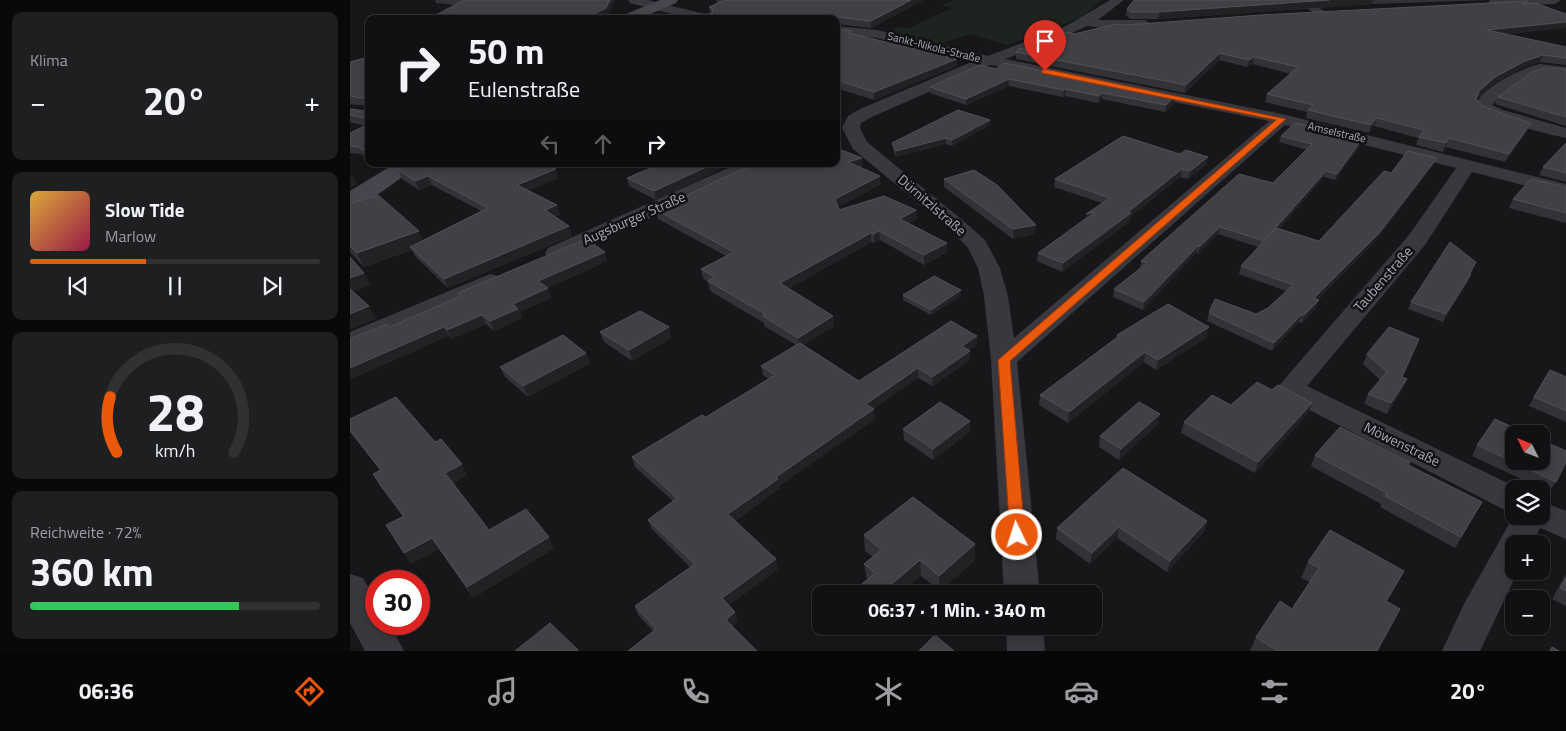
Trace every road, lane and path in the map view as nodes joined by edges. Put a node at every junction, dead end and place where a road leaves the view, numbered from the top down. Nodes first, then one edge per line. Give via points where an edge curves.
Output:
1 (634, 0) edge
2 (670, 0) edge
3 (677, 0) edge
4 (1118, 0) edge
5 (1300, 0) edge
6 (1555, 0) edge
7 (1480, 4) edge
8 (657, 6) junction
9 (1319, 8) edge
10 (1299, 14) edge
11 (636, 15) edge
12 (692, 15) edge
13 (1085, 22) junction
14 (1162, 23) edge
15 (840, 30) edge
16 (988, 60) junction
17 (1566, 71) edge
18 (1282, 119) junction
19 (844, 129) edge
20 (1566, 132) edge
21 (1468, 164) junction
22 (403, 167) edge
23 (746, 167) edge
24 (1566, 190) edge
25 (350, 200) edge
26 (534, 262) edge
27 (510, 273) edge
28 (350, 341) edge
29 (1004, 360) junction
30 (1290, 388) joint
31 (1505, 496) edge
32 (1550, 518) edge
33 (1566, 526) edge
34 (1505, 562) edge
35 (1021, 585) edge
36 (350, 589) edge
37 (1025, 635) edge
38 (385, 651) edge
39 (1026, 651) edge
40 (1461, 651) edge

1 - 8 street
2 - 8 street
3 - 8 street
4 - 13 street, Sankt-Nikola-Straße
5 - 9 street
6 - 7 street
8 - 11 street
8 - 12 street
9 - 10 street
13 - 14 street via 1126,26
13 - 16 street, Sankt-Nikola-Straße
15 - 16 street, Sankt-Nikola-Straße via 886,35
16 - 18 street, Amselstraße
16 - 19 street via 866,113
17 - 20 street via 1532,68 1484,102 1483,107 1497,114
18 - 21 street, Amselstraße
18 - 29 street
19 - 29 street, Dürnitzlstraße via 941,210 977,245 989,268 996,296
21 - 24 street, Amselstraße
21 - 30 street, Taubenstraße via 1417,240
22 - 25 street
23 - 26 street, Augsburger Straße
27 - 28 street
29 - 35 street, Dürnitzlstraße
30 - 31 street, Möwenstraße
32 - 33 street
34 - 40 street
36 - 38 street
37 - 39 street

